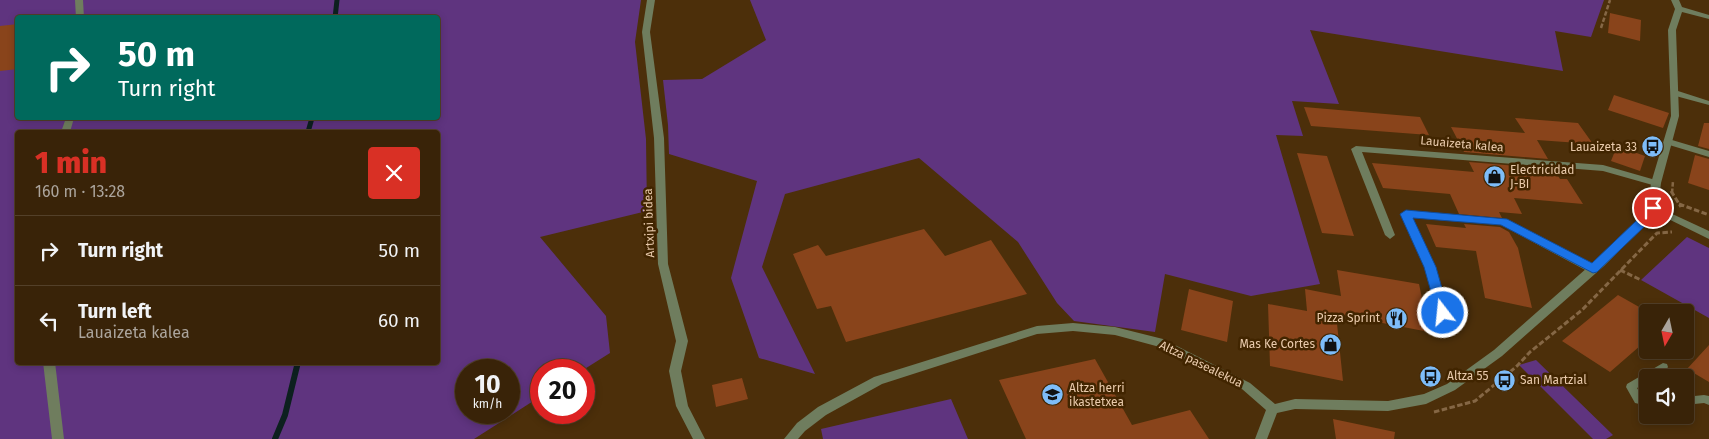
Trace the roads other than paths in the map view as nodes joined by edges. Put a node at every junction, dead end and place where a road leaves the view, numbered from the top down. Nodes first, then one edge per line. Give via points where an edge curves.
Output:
1 (79, 0) edge
2 (651, 0) edge
3 (1677, 4) edge
4 (80, 15) edge
5 (1709, 17) edge
6 (1675, 93) junction
7 (1709, 102) edge
8 (1669, 142) junction
9 (1709, 154) edge
10 (1656, 183) junction
11 (1653, 208) junction
12 (1406, 214) joint
13 (1709, 234) edge
14 (1390, 235) dead end
15 (1593, 269) junction
16 (1443, 313) dead end
17 (49, 365) edge
18 (1663, 367) dead end
19 (1660, 369) edge
20 (1639, 382) edge
21 (1639, 400) edge
22 (1694, 400) edge
23 (1709, 401) edge
24 (1273, 409) junction
25 (58, 439) edge
26 (699, 439) edge
27 (790, 439) edge
28 (1261, 439) edge

1 - 4 street
2 - 26 street, Artxipi bidea via 646,32 659,138 663,264 682,341 675,371 682,406
3 - 5 street
3 - 6 street via 1672,30
6 - 7 lane
6 - 8 street via 1675,116
8 - 9 lane
8 - 10 street
10 - 11 street
10 - 14 street, Lauaizeta kalea via 1603,168 1356,149
11 - 13 street
11 - 15 street
12 - 15 street via 1503,222
12 - 16 lane via 1430,267
15 - 24 street via 1498,354 1458,383 1426,399 1388,406 1296,404
17 - 25 street
18 - 19 lane
20 - 21 lane via 1631,387
22 - 23 lane
24 - 27 street, Altza pasealekua via 1246,386 1159,342 1115,331 1073,327 1037,330 878,380 822,411
24 - 28 street

